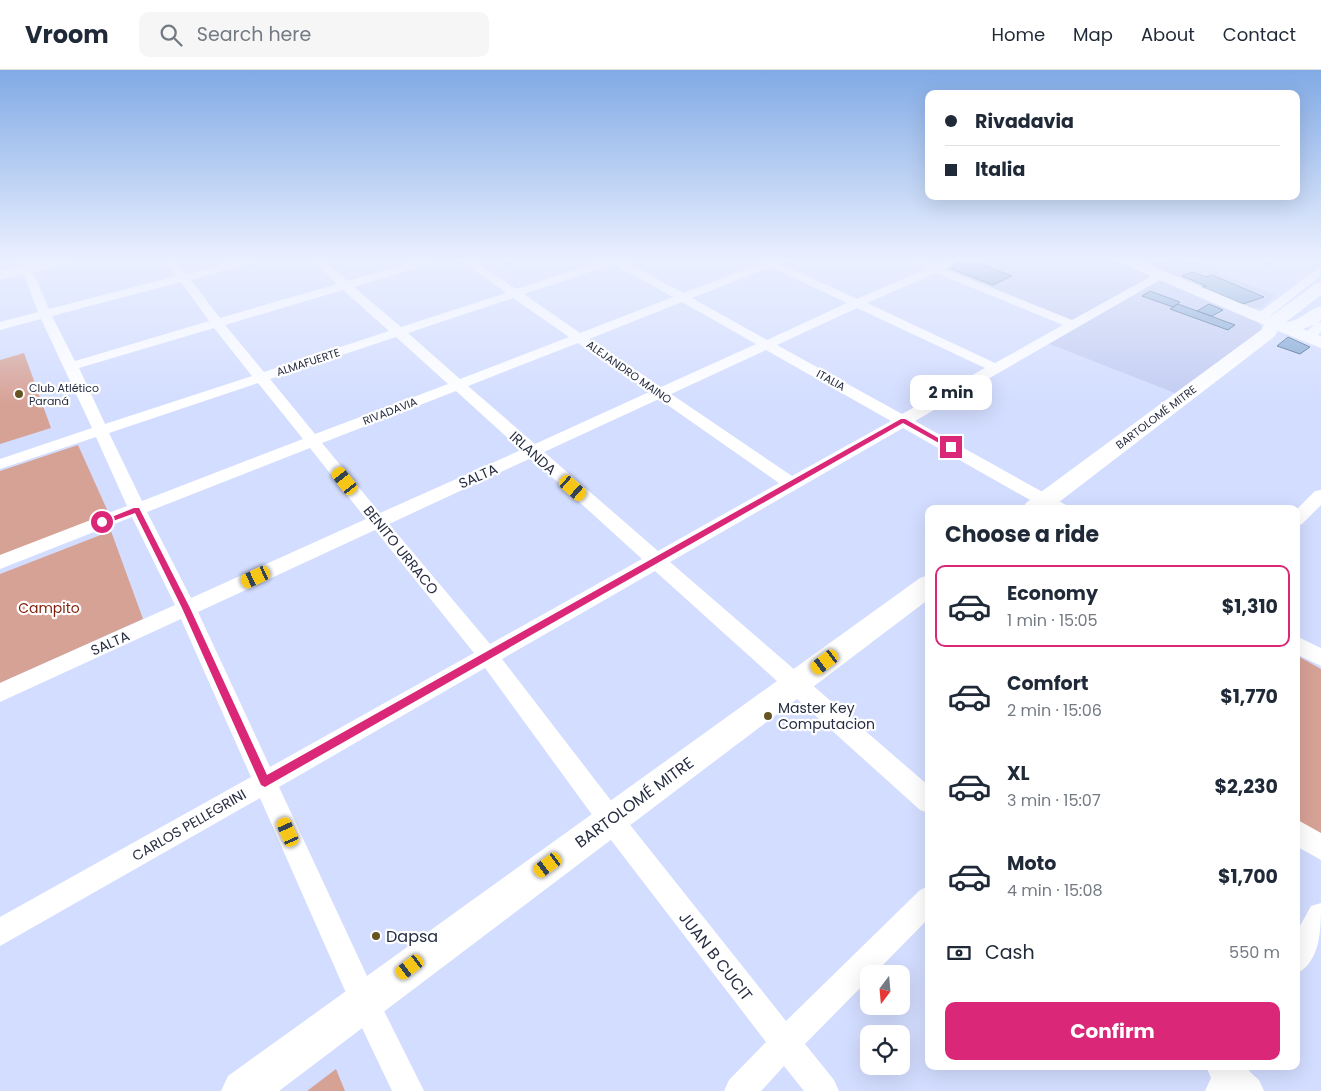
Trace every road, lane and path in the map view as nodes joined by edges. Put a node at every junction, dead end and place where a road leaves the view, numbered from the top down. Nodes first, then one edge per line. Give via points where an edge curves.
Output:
1 (42, 308) edge
2 (72, 308) edge
3 (205, 308) edge
4 (269, 308) edge
5 (371, 308) edge
6 (471, 308) edge
7 (536, 308) edge
8 (657, 308) edge
9 (700, 308) edge
10 (848, 308) edge
11 (864, 308) edge
12 (1030, 308) edge
13 (1103, 308) edge
14 (1239, 308) edge
15 (1289, 308) edge
16 (1295, 308) edge
17 (1321, 311) edge
18 (45, 315) junction
19 (217, 323) junction
20 (1275, 323) junction
21 (1072, 325) junction
22 (0, 326) edge
23 (398, 332) junction
24 (1317, 335) edge
25 (579, 338) junction
26 (767, 344) junction
27 (71, 366) junction
28 (996, 368) junction
29 (262, 377) junction
30 (457, 385) junction
31 (660, 393) junction
32 (903, 420) junction
33 (100, 431) junction
34 (313, 440) junction
35 (532, 451) junction
36 (0, 464) edge
37 (792, 484) junction
38 (1321, 495) edge
39 (1045, 505) edge
40 (1048, 505) edge
41 (136, 509) junction
42 (1300, 516) edge
43 (377, 521) junction
44 (656, 561) junction
45 (0, 562) edge
46 (925, 588) edge
47 (186, 608) junction
48 (1300, 646) edge
49 (488, 656) junction
50 (1321, 658) edge
51 (795, 684) junction
52 (0, 693) edge
53 (265, 782) junction
54 (925, 798) edge
55 (610, 819) junction
56 (1300, 834) edge
57 (1321, 848) edge
58 (925, 903) edge
59 (1321, 916) edge
60 (0, 932) edge
61 (1300, 953) edge
62 (364, 1001) junction
63 (784, 1044) junction
64 (243, 1091) edge
65 (408, 1091) edge
66 (740, 1091) edge
67 (823, 1091) edge

1 - 18 street
2 - 18 street
3 - 19 street, BENITO URRACO
4 - 19 street
5 - 23 street, IRLANDA
6 - 23 street, ALMAFUERTE
7 - 25 street, ALEJANDRO MAINO
8 - 25 street, RIVADAVIA
9 - 26 street, ITALIA
10 - 26 street, SALTA
11 - 28 street
12 - 21 street
13 - 21 street, CARLOS PELLEGRINI
14 - 20 main road
15 - 20 street
16 - 20 main road, BARTOLOMÉ MITRE
17 - 20 main road via 1311,320
18 - 22 street
18 - 27 street
19 - 27 street
19 - 29 street, BENITO URRACO
20 - 24 main road
20 - 40 main road, BARTOLOMÉ MITRE via 1268,333
21 - 28 street, CARLOS PELLEGRINI
23 - 29 street, ALMAFUERTE
23 - 30 street, IRLANDA
25 - 30 street, RIVADAVIA
25 - 31 street, ALEJANDRO MAINO
26 - 31 street, SALTA
26 - 32 street, ITALIA
27 - 33 street
28 - 32 street, CARLOS PELLEGRINI
29 - 33 street, ALMAFUERTE
29 - 34 street, BENITO URRACO
30 - 34 street, RIVADAVIA
30 - 35 street, IRLANDA
31 - 35 street, SALTA
31 - 37 street, ALEJANDRO MAINO
32 - 37 street, CARLOS PELLEGRINI
32 - 39 street, ITALIA
33 - 36 street, ALMAFUERTE
33 - 41 street
34 - 41 street, RIVADAVIA
34 - 43 street, BENITO URRACO
35 - 43 street, SALTA
35 - 44 street, IRLANDA
37 - 44 street, CARLOS PELLEGRINI
38 - 42 street
41 - 45 street, RIVADAVIA
41 - 47 street
43 - 47 street, SALTA
43 - 49 street, BENITO URRACO
44 - 49 street, CARLOS PELLEGRINI
44 - 51 street, IRLANDA
46 - 51 main road, BARTOLOMÉ MITRE
47 - 52 street, SALTA
47 - 53 street
48 - 50 street
49 - 53 street, CARLOS PELLEGRINI
49 - 55 street, BENITO URRACO
51 - 54 street
51 - 55 main road, BARTOLOMÉ MITRE
53 - 60 street, CARLOS PELLEGRINI
53 - 62 street
55 - 62 main road, BARTOLOMÉ MITRE
55 - 63 street, JUAN B CUCIT
56 - 57 street
58 - 63 street
59 - 61 street
62 - 64 main road, BARTOLOMÉ MITRE
62 - 65 street
63 - 66 street
63 - 67 street, JUAN B CUCIT

